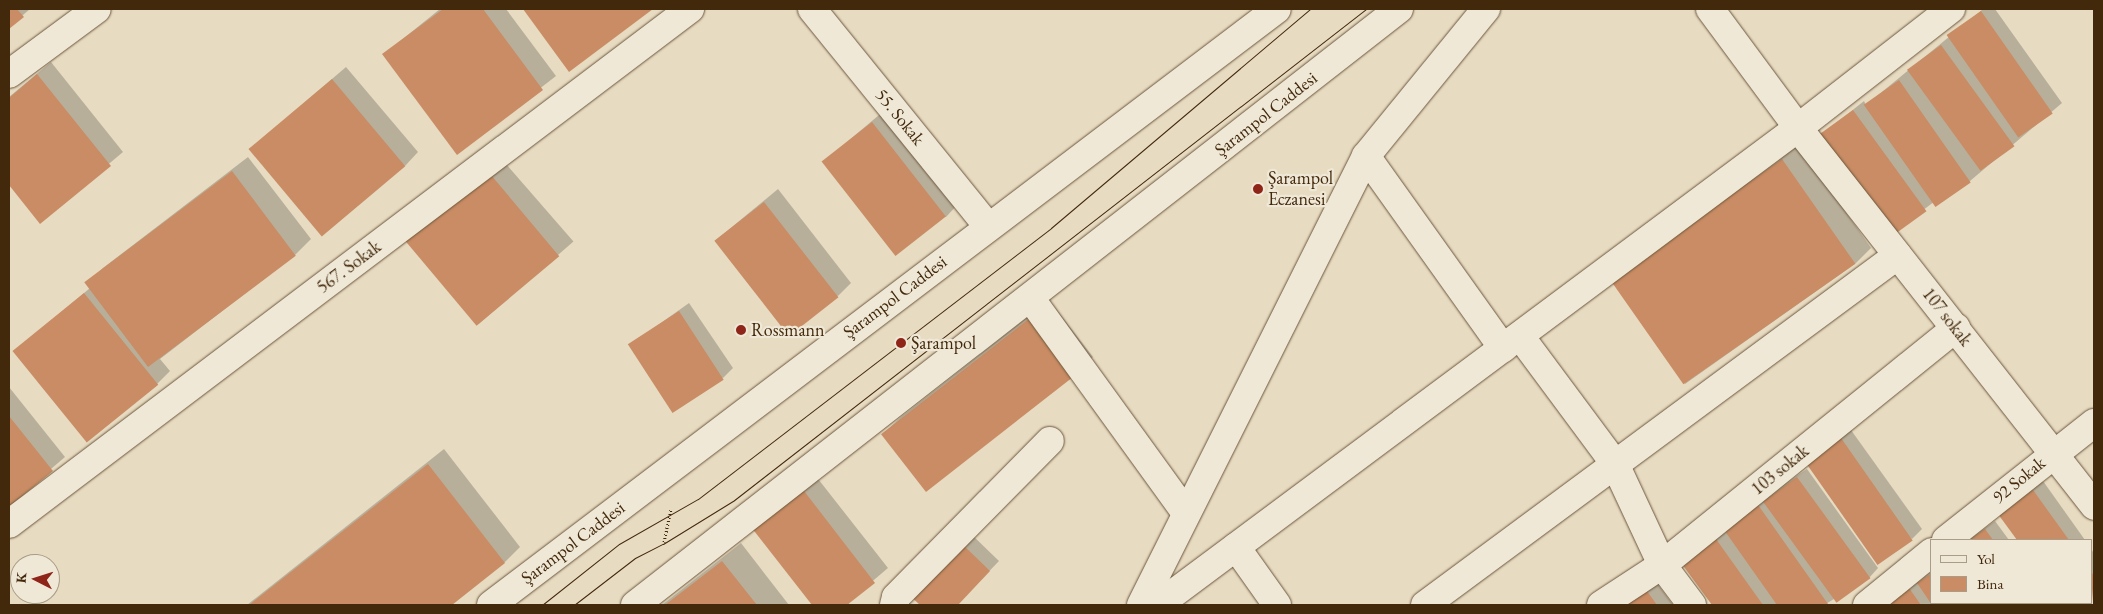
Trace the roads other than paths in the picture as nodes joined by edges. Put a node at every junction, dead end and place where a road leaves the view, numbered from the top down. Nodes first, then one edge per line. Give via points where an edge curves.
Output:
1 (97, 9) edge
2 (690, 9) edge
3 (812, 9) edge
4 (1399, 9) edge
5 (1486, 9) edge
6 (1710, 9) edge
7 (1951, 9) edge
8 (1268, 11) edge
9 (9, 74) edge
10 (1798, 128) junction
11 (1366, 156) junction
12 (988, 226) junction
13 (1898, 255) junction
14 (1031, 299) junction
15 (1956, 328) junction
16 (1511, 342) junction
17 (2094, 423) edge
18 (1050, 441) dead end
19 (2053, 452) junction
20 (1615, 464) junction
21 (2094, 506) edge
22 (1186, 513) junction
23 (9, 524) edge
24 (1947, 539) edge
25 (1236, 547) junction
26 (1930, 554) edge
27 (1662, 565) junction
28 (491, 605) edge
29 (635, 605) edge
30 (894, 605) edge
31 (1141, 605) edge
32 (1158, 605) edge
33 (1277, 605) edge
34 (1425, 605) edge
35 (1601, 605) edge
36 (1692, 605) edge
37 (1867, 605) edge

1 - 9 street
2 - 23 street, 567. Sokak
3 - 12 street, 55. Sokak
4 - 14 street, Şarampol Caddesi
5 - 11 street
6 - 10 street, 107 sokak
7 - 10 street
8 - 12 street, Şarampol Caddesi
10 - 13 street, 107 sokak
10 - 16 street
11 - 16 street
11 - 22 street
12 - 28 street, Şarampol Caddesi
13 - 15 street, 107 sokak
13 - 20 street
14 - 22 street
14 - 29 street, Şarampol Caddesi
15 - 19 street, 107 sokak
15 - 27 street, 103 sokak
16 - 20 street
16 - 25 street
17 - 19 street, 92 Sokak
18 - 30 street via 896,597
19 - 21 street, 107 sokak
19 - 24 street, 92 Sokak
20 - 27 street
20 - 34 street
22 - 31 street
25 - 32 street
25 - 33 street
26 - 37 street
27 - 35 street, 103 sokak
27 - 36 street

